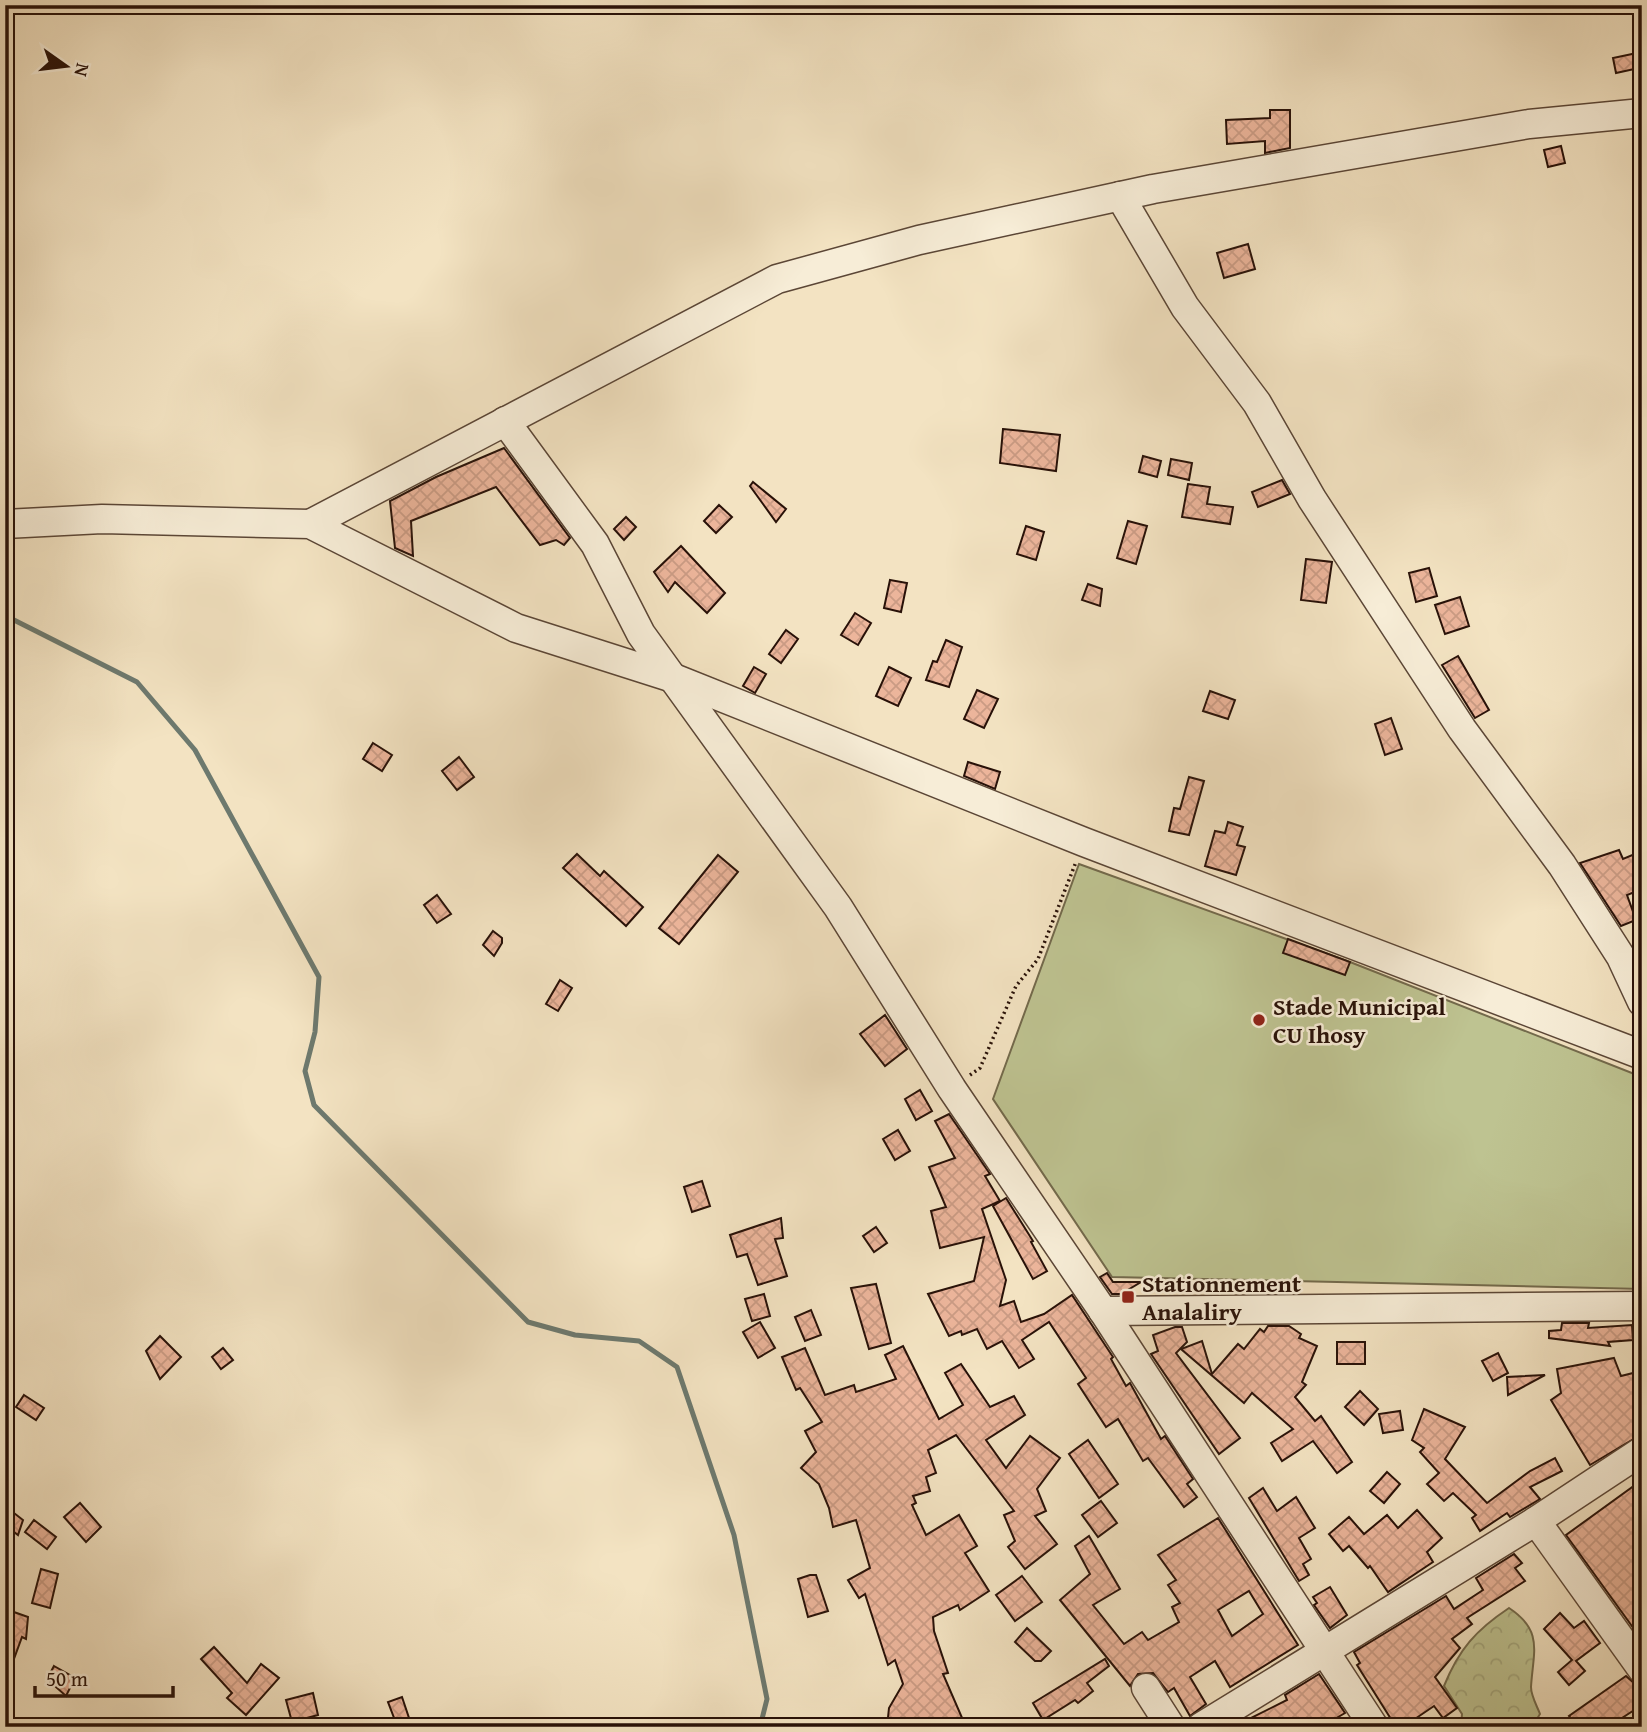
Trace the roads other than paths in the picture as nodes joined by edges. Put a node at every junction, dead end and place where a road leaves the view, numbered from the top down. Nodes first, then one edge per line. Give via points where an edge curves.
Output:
1 (1642, 113) edge
2 (1120, 196) junction
3 (505, 421) junction
4 (5, 524) edge
5 (310, 524) junction
6 (676, 679) junction
7 (1642, 1002) edge
8 (1642, 1055) edge
9 (1642, 1306) edge
10 (1103, 1311) junction
11 (1642, 1451) edge
12 (1536, 1521) junction
13 (1322, 1650) junction
14 (1642, 1669) edge
15 (1146, 1688) dead end
16 (1171, 1727) edge
17 (1201, 1727) edge
18 (1374, 1727) edge

1 - 2 street via 1529,124
2 - 3 street via 919,240 776,279
2 - 7 street via 1185,307 1256,403 1312,499 1462,729 1562,865 1621,957
3 - 5 street
3 - 6 street via 595,544 629,616
4 - 5 street via 102,519
5 - 6 street via 516,628
6 - 8 street via 1084,842
6 - 10 street via 838,907 952,1089
9 - 10 street
10 - 13 street
11 - 12 street
12 - 13 street
12 - 14 street
13 - 17 street
13 - 18 street
15 - 16 street

